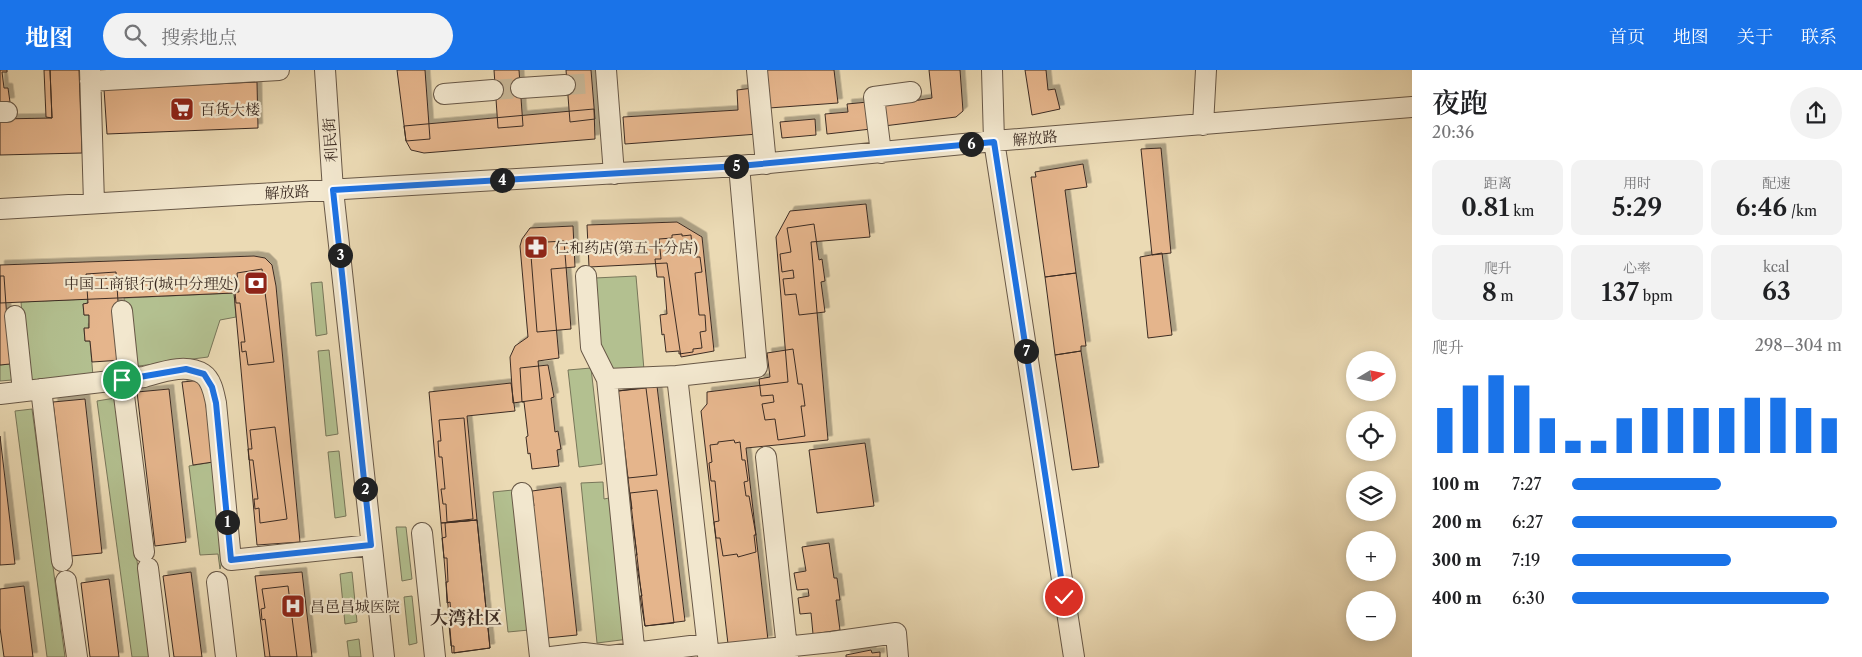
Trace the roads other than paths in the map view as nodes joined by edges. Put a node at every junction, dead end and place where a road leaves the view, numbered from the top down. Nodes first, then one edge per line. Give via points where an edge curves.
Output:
1 (279, 70) edge
2 (325, 70) edge
3 (756, 70) edge
4 (992, 70) edge
5 (1206, 70) edge
6 (90, 76) edge
7 (603, 78) edge
8 (565, 85) tunnel mouth
9 (521, 88) tunnel mouth
10 (493, 90) tunnel mouth
11 (911, 92) dead end
12 (444, 94) dead end
13 (1412, 107) edge
14 (1203, 125) junction
15 (994, 142) junction
16 (881, 153) junction
17 (766, 164) junction
18 (739, 166) junction
19 (614, 174) junction
20 (333, 190) junction
21 (94, 204) junction
22 (0, 209) edge
23 (586, 276) dead end
24 (122, 311) dead end
25 (15, 316) dead end
26 (677, 376) junction
27 (125, 379) junction
28 (607, 379) junction
29 (32, 390) junction
30 (0, 394) edge
31 (766, 457) dead end
32 (522, 493) dead end
33 (422, 533) dead end
34 (371, 545) junction
35 (62, 561) dead end
36 (66, 581) dead end
37 (217, 582) dead end
38 (832, 650) edge
39 (708, 652) edge
40 (787, 652) edge
41 (635, 655) edge
42 (77, 657) edge
43 (159, 657) edge
44 (226, 657) edge
45 (384, 657) edge
46 (435, 657) edge
47 (540, 657) edge
48 (551, 657) edge
49 (898, 657) edge
50 (1074, 657) edge

1 - 6 street
2 - 20 street, 利民街
3 - 17 street
4 - 15 street
5 - 14 street
6 - 21 street
7 - 19 street
8 - 9 street
10 - 12 street
11 - 16 street via 874,97
13 - 14 street, 解放路
14 - 15 street, 解放路
15 - 16 street, 解放路
15 - 50 street
16 - 17 street, 解放路
17 - 18 street, 解放路
18 - 19 street, 解放路
18 - 26 street via 757,367
19 - 20 street, 解放路
20 - 21 street, 解放路
20 - 34 street, 利民街
21 - 22 street, 解放路
23 - 28 street via 591,346
24 - 27 street
25 - 29 street
26 - 28 street
26 - 39 street
27 - 29 street
27 - 34 street via 186,369 204,374 212,387 231,560
27 - 43 street
28 - 41 street
29 - 30 street
29 - 35 street
31 - 40 street
32 - 47 street
33 - 46 street
34 - 45 street, 利民街
36 - 42 street
37 - 44 street
38 - 40 street
38 - 49 street via 896,634
39 - 40 street
39 - 41 street
41 - 48 street via 584,653

